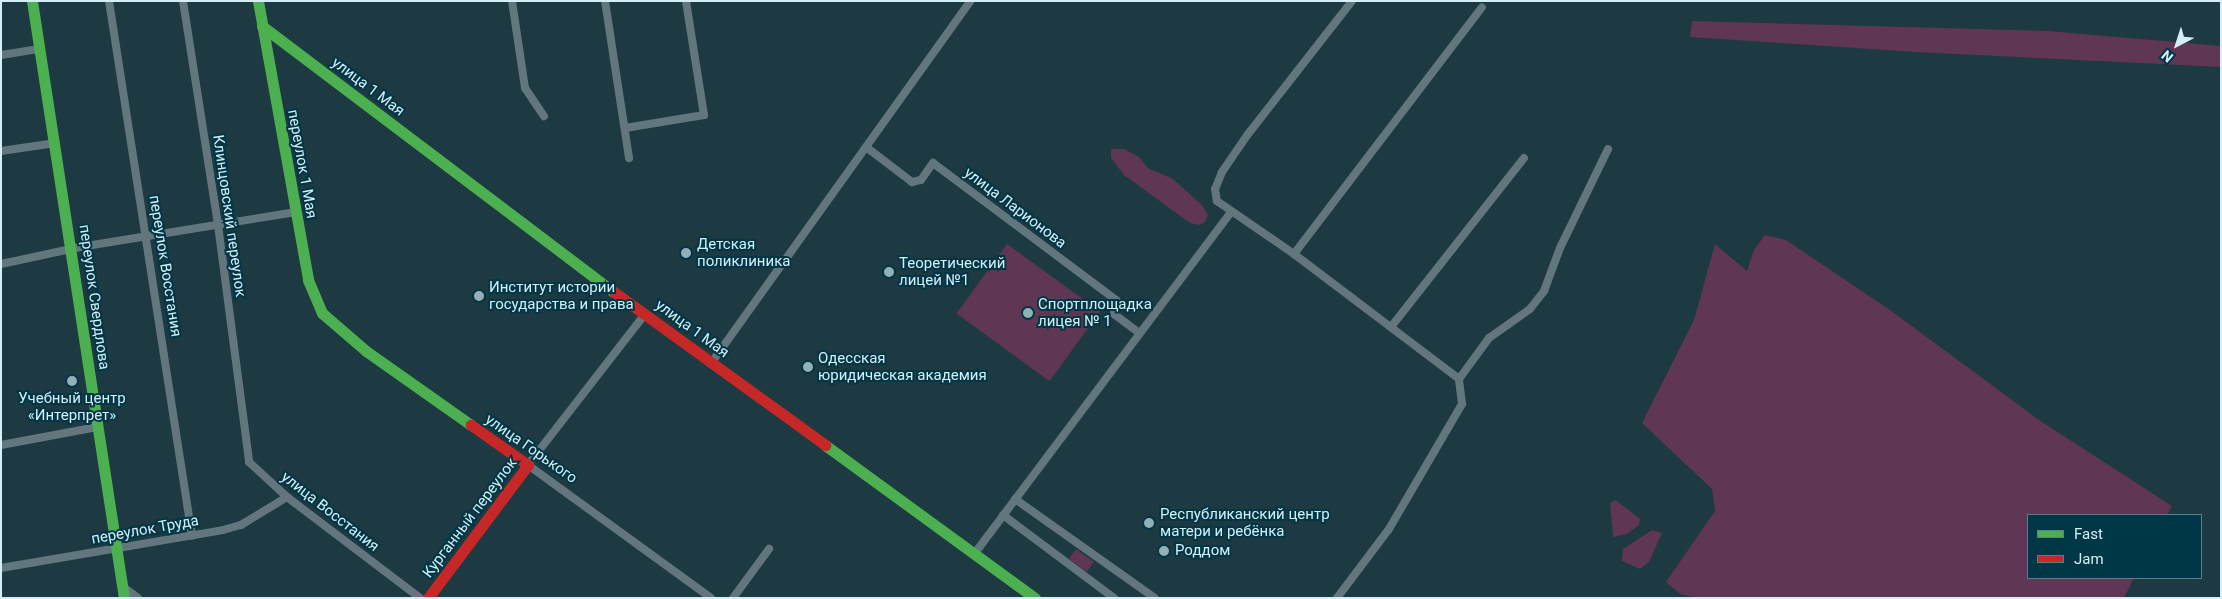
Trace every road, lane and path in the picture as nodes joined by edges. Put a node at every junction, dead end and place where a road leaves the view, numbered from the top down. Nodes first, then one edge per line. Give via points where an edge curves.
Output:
1 (32, 1) edge
2 (109, 1) edge
3 (182, 1) edge
4 (258, 1) edge
5 (512, 1) edge
6 (605, 1) edge
7 (686, 1) edge
8 (970, 1) edge
9 (1352, 1) edge
10 (1482, 7) dead end
11 (262, 26) junction
12 (40, 49) junction
13 (1, 55) edge
14 (544, 116) dead end
15 (625, 128) junction
16 (55, 143) junction
17 (866, 146) junction
18 (1608, 149) dead end
19 (1, 151) edge
20 (629, 158) dead end
21 (1524, 158) dead end
22 (296, 212) junction
23 (1231, 212) junction
24 (218, 225) junction
25 (146, 237) junction
26 (72, 248) junction
27 (1294, 254) junction
28 (1, 264) edge
29 (645, 314) junction
30 (332, 325) joint
31 (1391, 327) junction
32 (1139, 333) junction
33 (712, 362) junction
34 (1459, 379) junction
35 (97, 426) junction
36 (246, 434) joint
37 (1, 445) edge
38 (528, 466) junction
39 (287, 497) junction
40 (1015, 499) junction
41 (1003, 515) junction
42 (192, 536) junction
43 (769, 548) dead end
44 (116, 550) junction
45 (974, 553) junction
46 (1, 568) edge
47 (122, 586) junction
48 (1031, 596) edge
49 (124, 598) edge
50 (138, 598) edge
51 (420, 598) edge
52 (428, 598) edge
53 (712, 598) edge
54 (734, 598) edge
55 (1114, 598) edge
56 (1155, 598) edge
57 (1337, 598) edge

1 - 12 street, переулок Свердлова
2 - 25 street, переулок Восстания
3 - 24 street, Клинцовский переулок
4 - 11 street, переулок 1 Мая
5 - 14 street via 526,88
6 - 15 street
7 - 15 street via 704,115
8 - 17 street
9 - 23 street via 1222,172 1215,189 1217,201
10 - 27 street
11 - 22 street, переулок 1 Мая
11 - 29 street, улица 1 Мая
12 - 13 street
12 - 16 street, переулок Свердлова
15 - 20 street
16 - 19 street
16 - 26 street, переулок Свердлова
17 - 32 street, улица Ларионова via 912,182 921,180 932,163 1116,300 1114,314
17 - 33 street
18 - 34 street via 1560,248 1544,291 1530,309 1490,338
21 - 31 street
22 - 24 street
22 - 30 street, переулок 1 Мая via 308,280 322,313
23 - 27 street
23 - 32 street
24 - 25 street
24 - 36 street, Клинцовский переулок
25 - 26 street
25 - 42 street, переулок Восстания
26 - 28 street
26 - 35 street, переулок Свердлова
27 - 31 street
29 - 33 street, улица 1 Мая
29 - 38 street, Курганный переулок
30 - 38 street, улица Горького
31 - 34 street
32 - 40 street
33 - 45 street, улица 1 Мая
34 - 57 street via 1462,404 1389,529
35 - 37 street
35 - 44 street, переулок Свердлова
36 - 39 street, улица Восстания via 249,462
38 - 52 street, Курганный переулок
38 - 53 street, улица Горького
39 - 42 street, переулок Труда via 241,525
39 - 51 street, улица Восстания
40 - 41 street
40 - 56 street
41 - 45 street
41 - 55 street
42 - 44 street, переулок Труда
43 - 54 street
44 - 46 street, переулок Труда
44 - 47 street, переулок Свердлова
45 - 48 street, улица 1 Мая
47 - 49 street, переулок Свердлова
47 - 50 street

